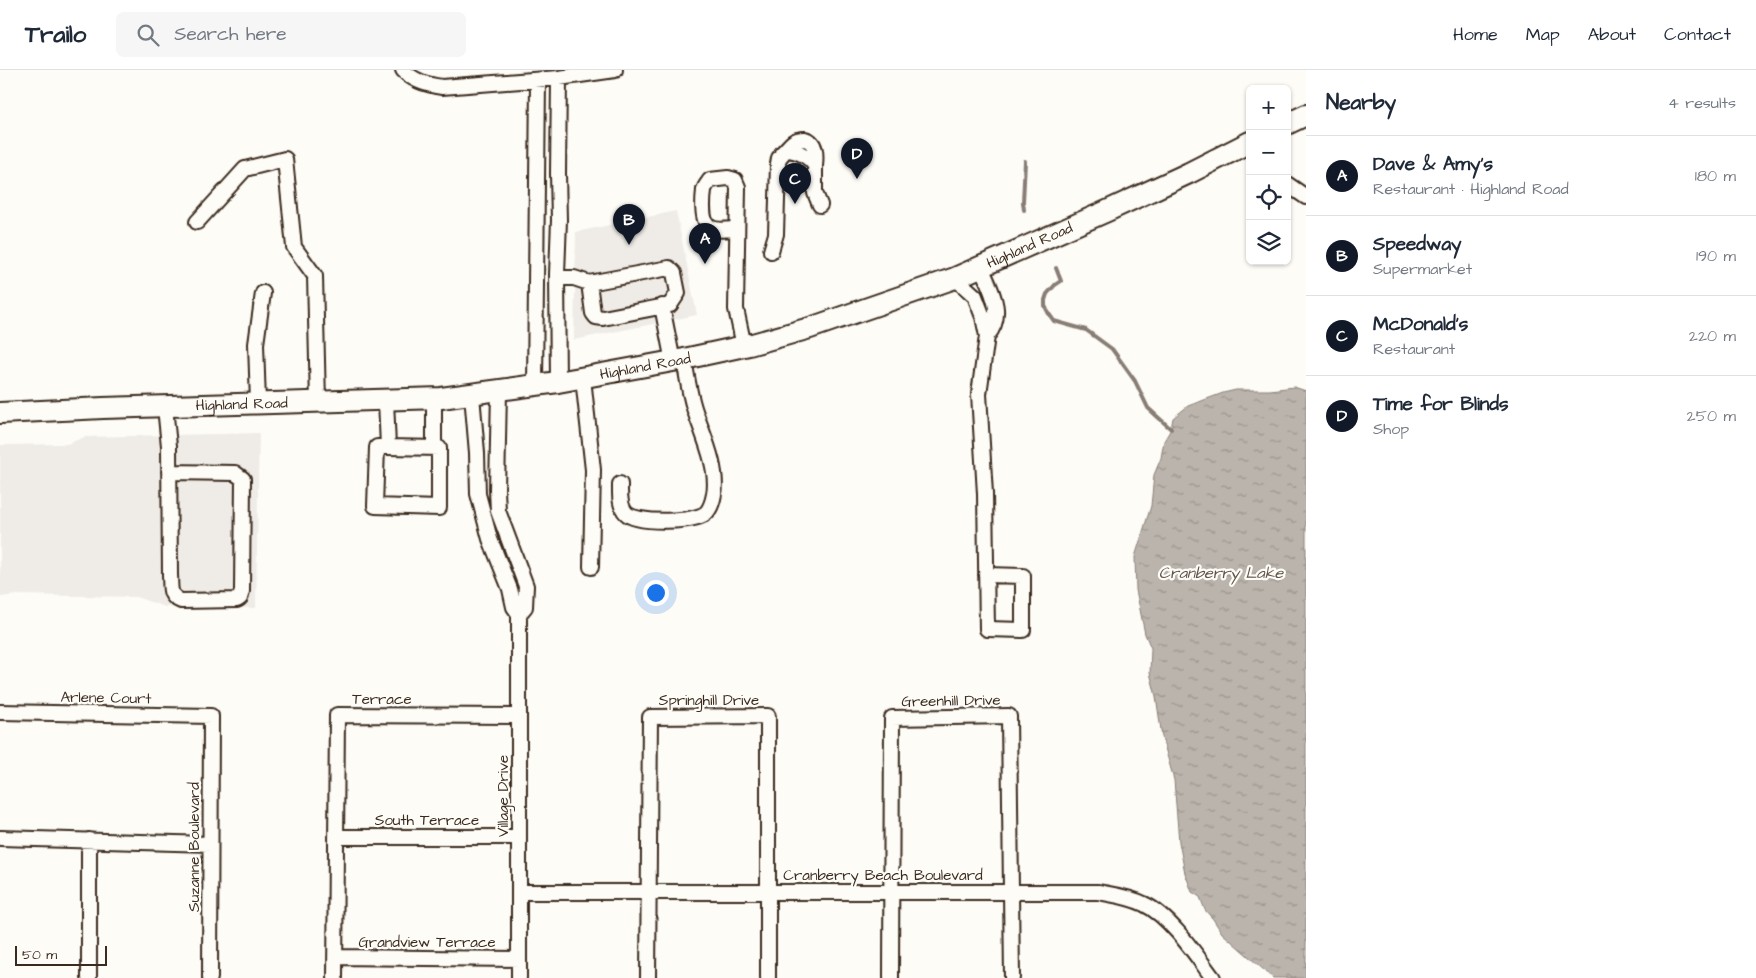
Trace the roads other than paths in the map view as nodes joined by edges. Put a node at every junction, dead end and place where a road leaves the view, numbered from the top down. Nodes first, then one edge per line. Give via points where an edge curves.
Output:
1 (403, 70) edge
2 (615, 70) edge
3 (560, 78) junction
4 (538, 80) junction
5 (1306, 115) edge
6 (1291, 122) edge
7 (1246, 144) edge
8 (1291, 187) edge
9 (1306, 197) edge
10 (820, 205) dead end
11 (537, 220) junction
12 (559, 220) junction
13 (196, 222) dead end
14 (737, 229) dead end
15 (771, 251) dead end
16 (981, 268) junction
17 (536, 274) junction
18 (557, 276) junction
19 (956, 278) junction
20 (589, 283) junction
21 (263, 293) dead end
22 (662, 306) junction
23 (987, 336) junction
24 (744, 346) junction
25 (679, 360) junction
26 (583, 378) junction
27 (558, 382) junction
28 (535, 386) junction
29 (499, 392) junction
30 (472, 395) junction
31 (434, 398) junction
32 (386, 400) junction
33 (318, 402) junction
34 (258, 403) junction
35 (165, 407) junction
36 (0, 413) edge
37 (388, 447) junction
38 (434, 448) junction
39 (169, 472) junction
40 (620, 484) dead end
41 (591, 567) dead end
42 (986, 575) junction
43 (518, 614) junction
44 (0, 712) edge
45 (210, 716) joint
46 (519, 716) junction
47 (336, 836) junction
48 (519, 837) junction
49 (0, 838) edge
50 (89, 840) junction
51 (210, 844) junction
52 (519, 892) junction
53 (648, 892) junction
54 (769, 892) junction
55 (891, 892) junction
56 (1011, 892) junction
57 (335, 957) junction
58 (519, 959) junction
59 (89, 978) edge
60 (210, 978) edge
61 (335, 978) edge
62 (519, 978) edge
63 (648, 978) edge
64 (768, 978) edge
65 (891, 978) edge
66 (1012, 978) edge
67 (1213, 978) edge

1 - 4 street via 429,86 442,87
2 - 3 street
3 - 4 street
3 - 12 street
4 - 11 street
5 - 6 highway
7 - 16 highway, Highland Road
8 - 9 street
10 - 15 street via 815,193 814,147 808,140 797,139 782,154 778,164 776,234
11 - 12 street
11 - 17 street
12 - 18 street
13 - 33 street via 245,169 285,159 294,246 315,276
14 - 24 street via 736,309
16 - 19 highway, Highland Road
16 - 23 street via 993,294 998,316
17 - 18 street
17 - 28 street
18 - 20 street
18 - 27 street
19 - 23 street via 975,296
19 - 24 highway, Highland Road via 810,328
20 - 22 street via 596,317
20 - 22 street via 669,268 674,273 678,293 670,304
21 - 34 street via 256,344
22 - 25 street
23 - 42 street via 979,394
24 - 25 highway, Highland Road
25 - 26 highway, Highland Road
25 - 40 street via 712,464 714,492 711,505 698,517 636,519 623,509
26 - 27 highway, Highland Road
26 - 41 street via 593,470
27 - 28 highway, Highland Road
28 - 29 highway, Highland Road
29 - 30 highway, Highland Road
29 - 43 street, Village Drive via 498,511 526,586 525,607
30 - 31 highway, Highland Road
30 - 43 street, Village Drive via 478,494 490,539
31 - 32 highway, Highland Road
31 - 38 street
32 - 33 highway, Highland Road
32 - 37 street
33 - 34 highway, Highland Road
34 - 35 highway, Highland Road
35 - 36 highway, Highland Road
35 - 39 street
37 - 38 street
37 - 38 street via 377,447 375,506 439,508 439,448
39 - 39 street via 171,595 181,601 237,600 242,591 243,479 235,472
42 - 42 street via 987,629 1023,630 1023,576
43 - 46 street, Village Drive
44 - 45 street, Arlene Court
45 - 51 street, Suzanne Boulevard
46 - 47 street, Terrace via 337,715
46 - 48 street, Village Drive
47 - 48 street, South Terrace
47 - 57 street
48 - 52 street, Village Drive
49 - 50 street
50 - 51 street
50 - 59 street
51 - 60 street, Suzanne Boulevard
52 - 53 street, Cranberry Beach Boulevard
52 - 58 street, Village Drive
53 - 54 street, Cranberry Beach Boulevard
53 - 54 street, Springhill Drive via 650,717 768,716
53 - 63 street
54 - 55 street, Cranberry Beach Boulevard
54 - 64 street
55 - 56 street, Cranberry Beach Boulevard
55 - 56 street, Greenhill Drive via 892,718 1009,716
55 - 65 street
56 - 66 street
56 - 67 street, Cranberry Beach Boulevard via 1098,892 1144,904 1163,918
57 - 58 street, Grandview Terrace
57 - 61 street
58 - 62 street, Village Drive

